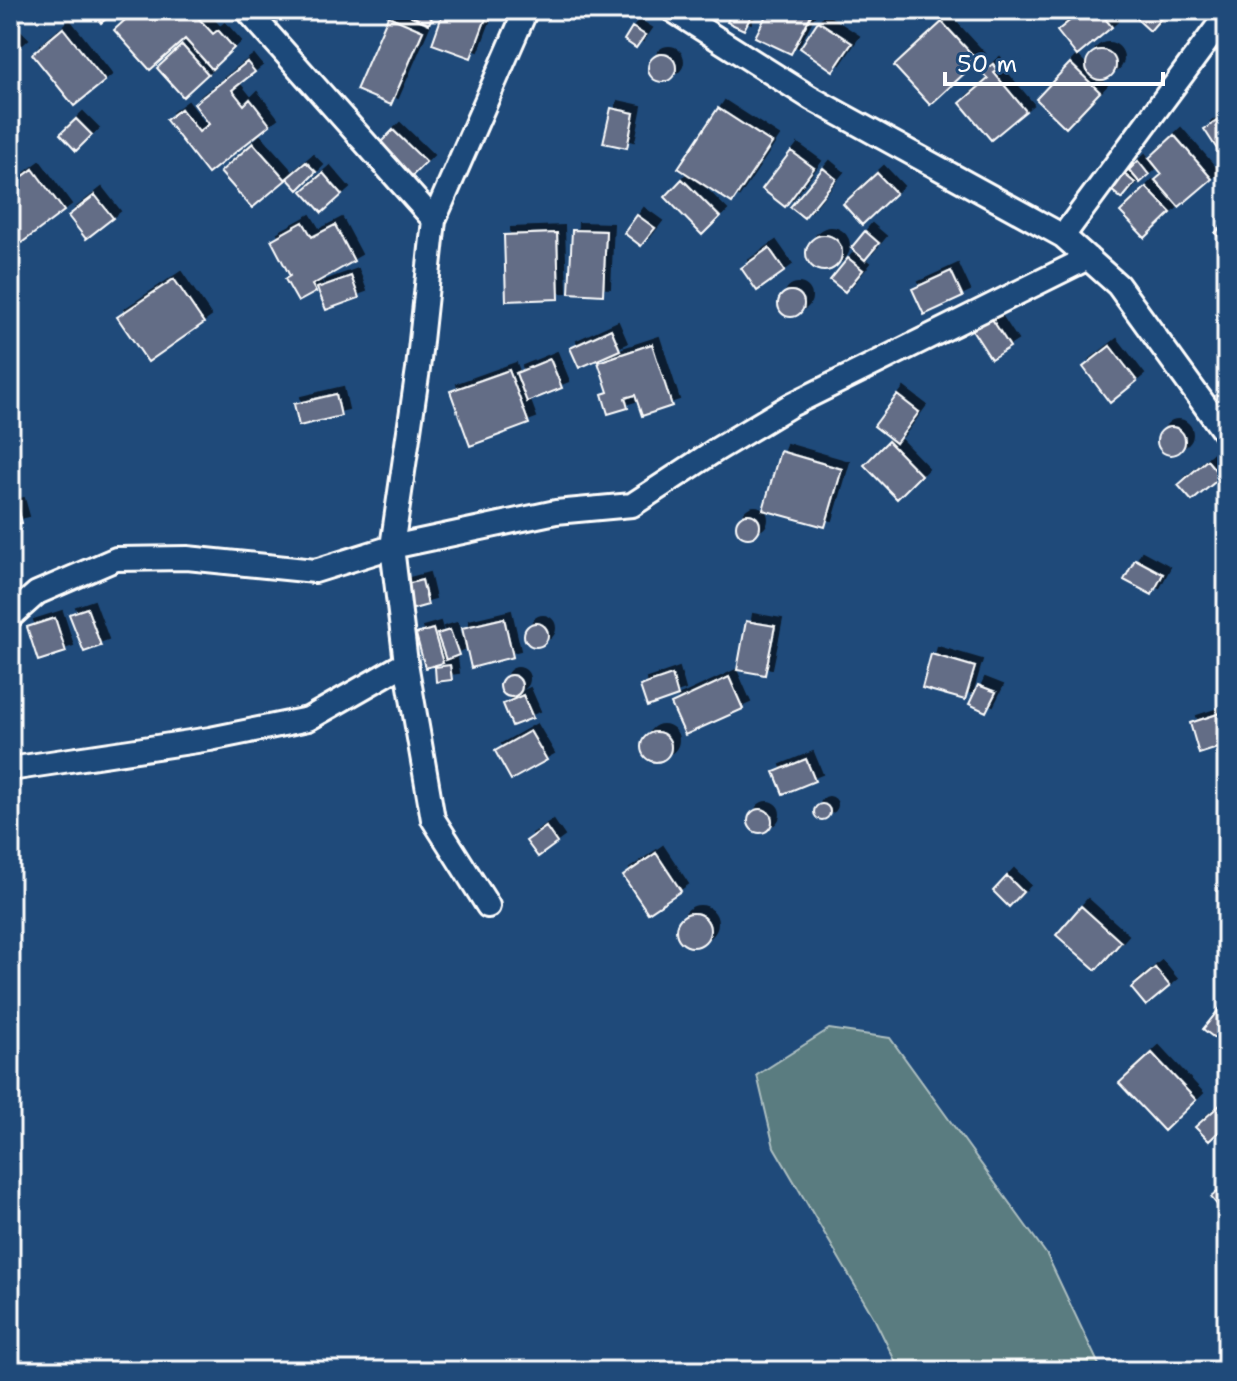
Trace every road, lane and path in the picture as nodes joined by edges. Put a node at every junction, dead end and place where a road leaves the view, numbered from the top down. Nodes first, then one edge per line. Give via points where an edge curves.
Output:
1 (247, 10) edge
2 (526, 10) edge
3 (672, 10) edge
4 (1227, 14) edge
5 (434, 220) junction
6 (1063, 236) junction
7 (1088, 258) junction
8 (1227, 436) edge
9 (392, 547) junction
10 (10, 617) edge
11 (406, 663) junction
12 (10, 769) edge
13 (488, 906) dead end

1 - 5 street
2 - 5 street
3 - 6 street via 811,98
4 - 6 street
5 - 9 street
6 - 7 street
7 - 8 street via 1118,285
7 - 9 street via 791,405 632,505 556,512
9 - 10 street via 315,571 187,558 116,559 37,593
9 - 11 street
11 - 12 street via 308,719
11 - 13 street via 433,819

